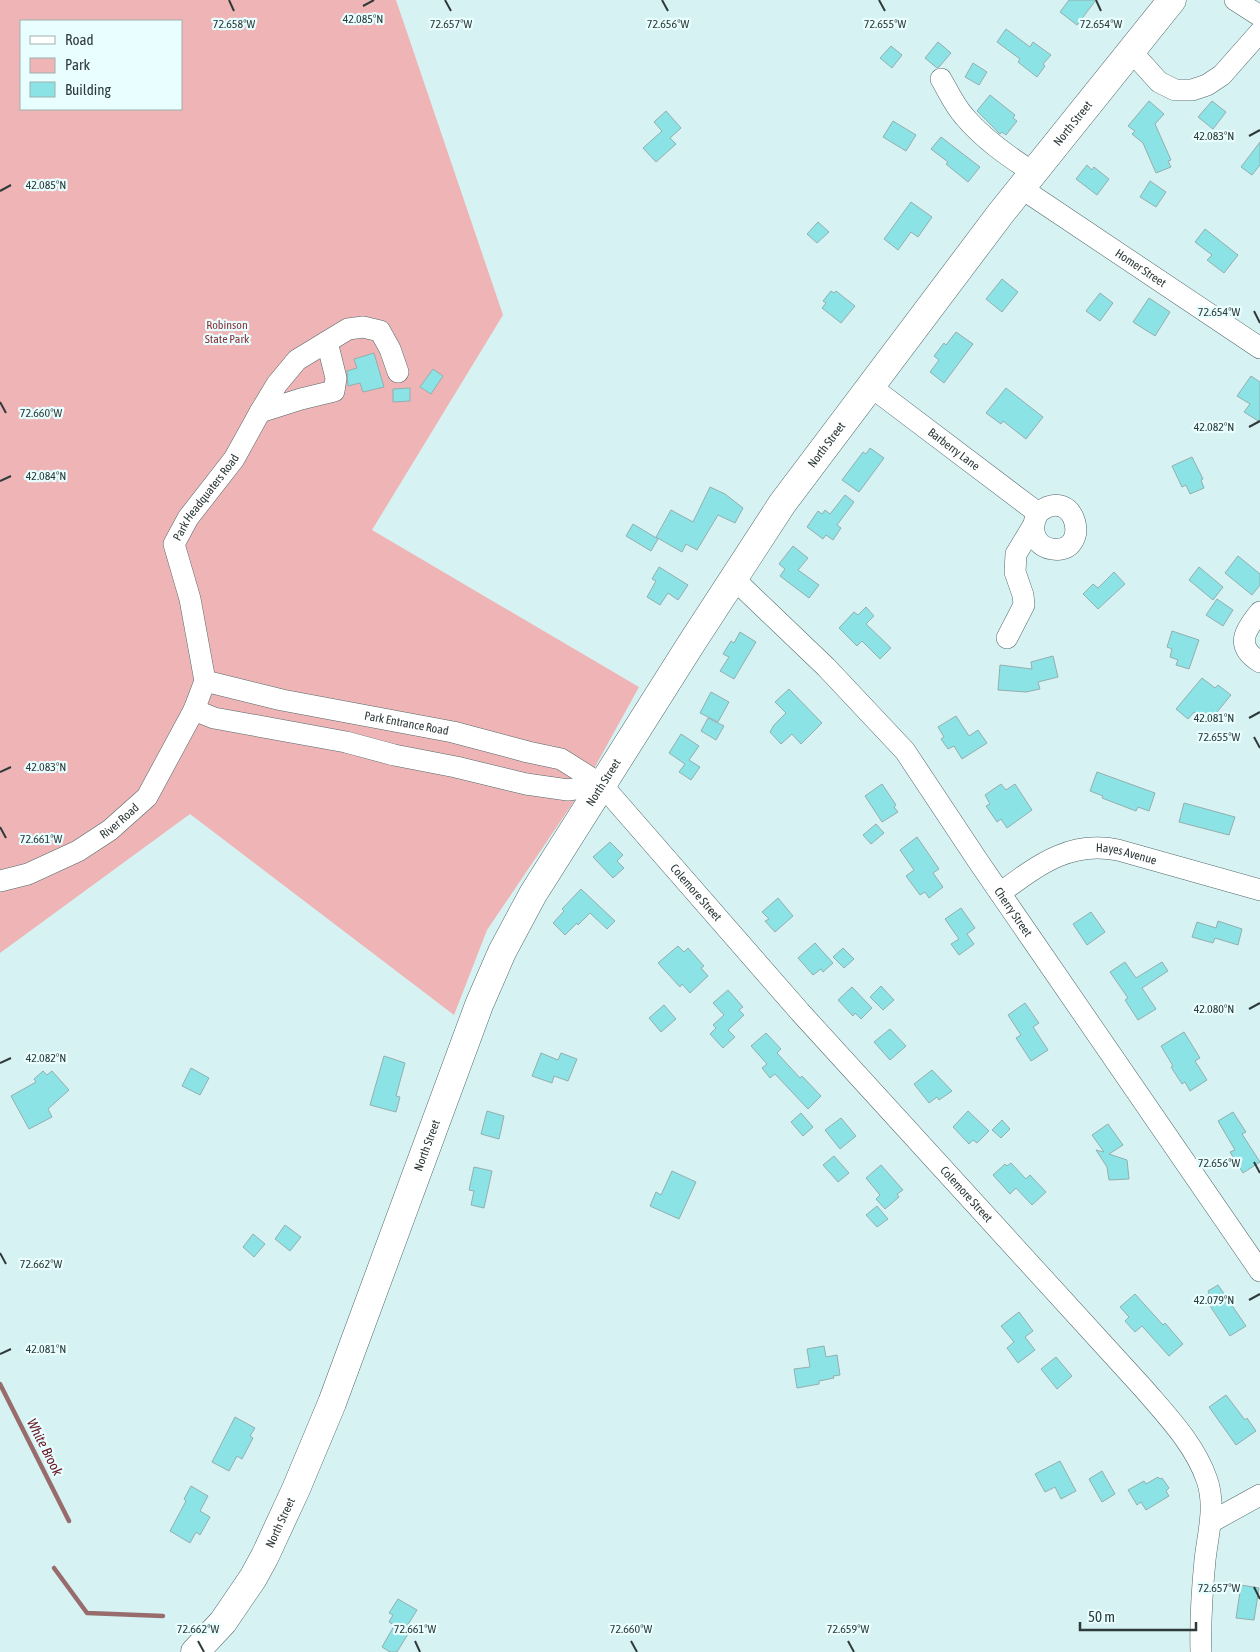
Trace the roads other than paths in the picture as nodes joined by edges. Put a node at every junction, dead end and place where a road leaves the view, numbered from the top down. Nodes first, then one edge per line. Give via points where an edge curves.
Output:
1 (1172, 0) edge
2 (1235, 0) edge
3 (1260, 16) edge
4 (1260, 32) edge
5 (1131, 51) junction
6 (941, 79) dead end
7 (1028, 181) junction
8 (327, 342) junction
9 (1260, 348) edge
10 (398, 372) dead end
11 (870, 386) junction
12 (260, 412) junction
13 (734, 578) junction
14 (1260, 612) edge
15 (1007, 638) dead end
16 (1260, 662) edge
17 (205, 681) junction
18 (194, 710) junction
19 (602, 785) junction
20 (0, 881) edge
21 (1260, 890) edge
22 (1000, 893) junction
23 (1260, 1271) edge
24 (1260, 1495) edge
25 (1211, 1522) junction
26 (194, 1652) edge
27 (1201, 1652) edge

1 - 5 main road, North Street
2 - 3 street
4 - 5 street via 1222,75 1192,90 1175,90 1160,82
5 - 7 main road, North Street
6 - 7 street, Homer Street via 962,115 1008,157
7 - 9 street, Homer Street
7 - 11 main road, North Street
8 - 10 street, Park Headquaters Road via 348,330 363,327 380,331
8 - 12 street, Park Headquaters Road via 297,360
8 - 12 street via 336,378 334,390
11 - 13 main road, North Street via 782,504
11 - 15 street, Barberry Lane via 1036,519 1016,554 1015,572 1024,604
12 - 17 street, Park Headquaters Road via 234,459 188,518 174,544 190,599
13 - 19 main road, North Street
13 - 22 street, Cherry Street via 896,740
14 - 16 street via 1246,631 1245,646
17 - 18 street
17 - 19 street, Park Entrance Road via 282,700 453,732 561,759
18 - 19 street via 214,718 346,742 526,784 568,790
18 - 20 street, River Road via 147,798 110,830 78,851 28,874
19 - 25 street, Colemore Street via 807,1019 1169,1418 1204,1473 1211,1498
19 - 26 main road, North Street via 533,894 490,979 332,1403 276,1534 234,1608
21 - 22 street, Hayes Avenue via 1097,847 1057,856
22 - 23 street, Cherry Street
24 - 25 street
25 - 27 street, Colemore Street via 1202,1601

